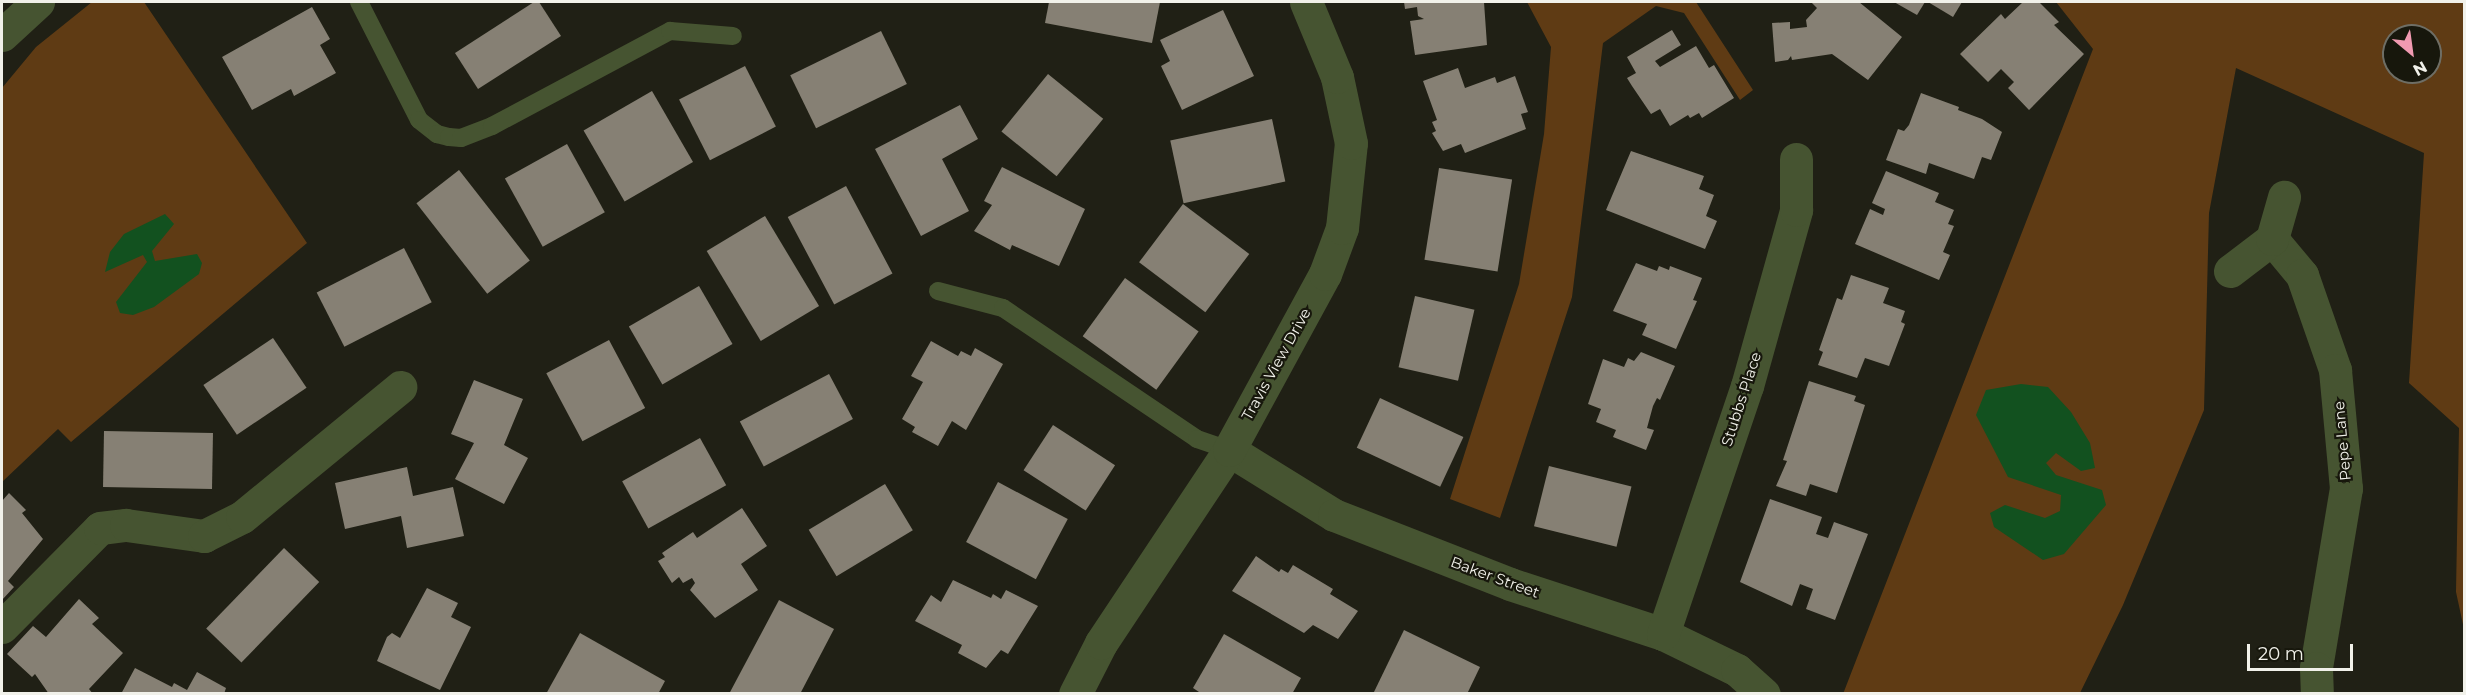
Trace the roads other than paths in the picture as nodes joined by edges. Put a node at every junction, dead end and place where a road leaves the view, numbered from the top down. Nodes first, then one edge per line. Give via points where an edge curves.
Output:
1 (39, 2) edge
2 (359, 2) edge
3 (1306, 2) edge
4 (2, 35) edge
5 (733, 36) dead end
6 (1796, 159) dead end
7 (2284, 197) dead end
8 (2272, 239) junction
9 (2230, 271) dead end
10 (938, 291) dead end
11 (400, 387) dead end
12 (1229, 450) junction
13 (2, 627) edge
14 (1663, 634) junction
15 (1075, 693) edge
16 (1764, 693) edge
17 (2317, 693) edge

1 - 4 street
2 - 5 lane via 419,120 448,137 461,138 492,126 670,31
3 - 12 street, Travis View Drive via 1337,77 1351,143 1350,183 1342,228 1325,274
6 - 14 street, Stubbs Place via 1796,210 1753,364
7 - 8 street
8 - 9 street
8 - 17 street, Pepe Lane via 2302,275 2335,370 2346,488 2316,668
10 - 12 lane via 1003,308 1197,439
11 - 13 street via 242,517 204,536 126,525 100,528
12 - 14 street, Baker Street via 1334,515 1510,584
12 - 15 street, Travis View Drive via 1101,643
14 - 16 street, Baker Street via 1737,670

